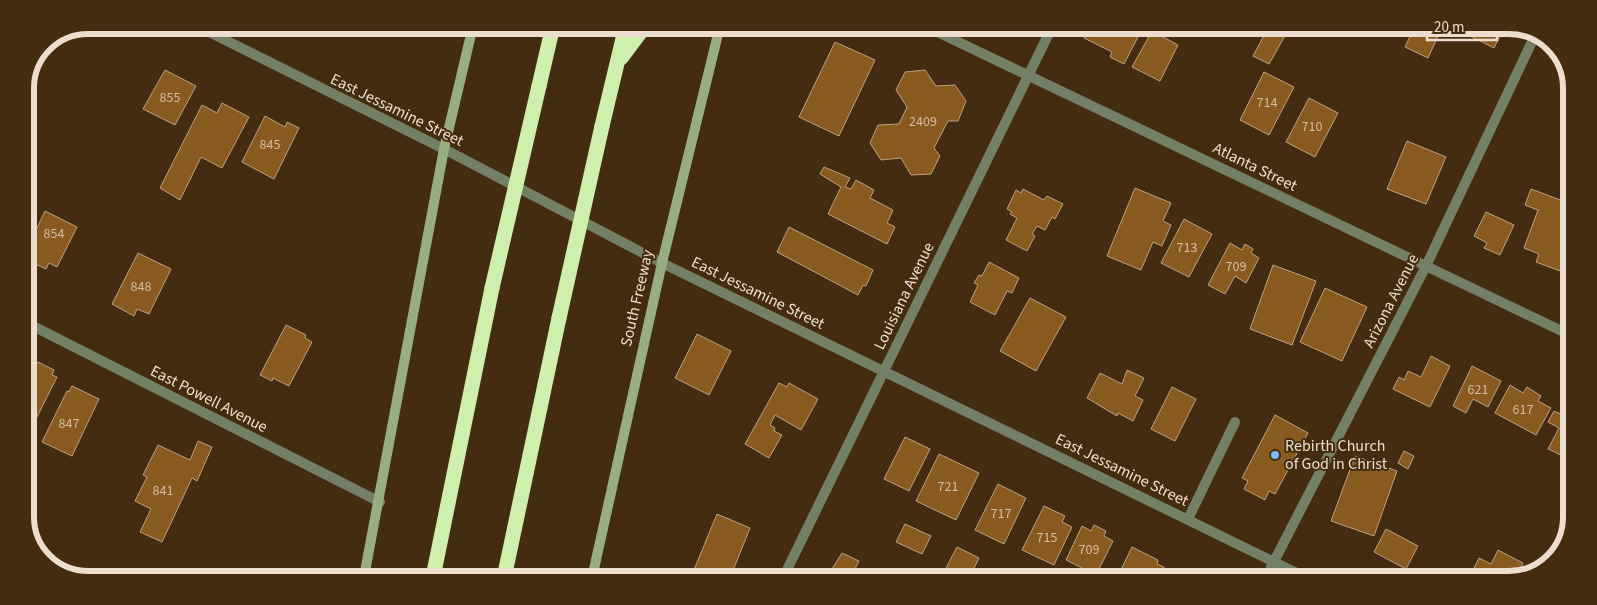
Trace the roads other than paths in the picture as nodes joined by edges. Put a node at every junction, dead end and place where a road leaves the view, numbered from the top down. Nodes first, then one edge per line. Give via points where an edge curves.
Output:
1 (213, 34) edge
2 (471, 34) edge
3 (545, 34) edge
4 (551, 34) edge
5 (624, 34) edge
6 (639, 34) edge
7 (718, 34) edge
8 (942, 34) edge
9 (1049, 34) edge
10 (1533, 39) edge
11 (619, 61) junction
12 (1029, 76) junction
13 (539, 86) junction
14 (444, 149) junction
15 (662, 262) junction
16 (1426, 266) junction
17 (34, 327) edge
18 (1563, 331) edge
19 (884, 371) junction
20 (1235, 422) dead end
21 (380, 502) junction
22 (1188, 519) junction
23 (1274, 561) junction
24 (365, 571) edge
25 (434, 571) edge
26 (505, 571) edge
27 (594, 571) edge
28 (786, 571) edge
29 (1269, 571) edge
30 (1293, 571) edge

1 - 14 street, East Jessamine Street
2 - 14 main road
3 - 13 highway
4 - 13 highway
5 - 11 highway
6 - 11 highway
7 - 15 main road, South Freeway
8 - 12 street, Atlanta Street
9 - 12 street, Louisiana Avenue
10 - 16 street, Arizona Avenue
11 - 26 highway, bridge via 558,318
12 - 16 street, Atlanta Street
12 - 19 street, Louisiana Avenue
13 - 25 highway, bridge via 492,288
14 - 15 street, East Jessamine Street
14 - 21 main road
15 - 19 street, East Jessamine Street
15 - 27 main road, South Freeway
16 - 18 street, Atlanta Street
16 - 23 street, Arizona Avenue
17 - 21 street, East Powell Avenue
19 - 22 street, East Jessamine Street
19 - 28 street, Louisiana Avenue
20 - 22 street
21 - 24 main road
22 - 23 street, East Jessamine Street
23 - 29 street, Arizona Avenue
23 - 30 street, East Jessamine Street

